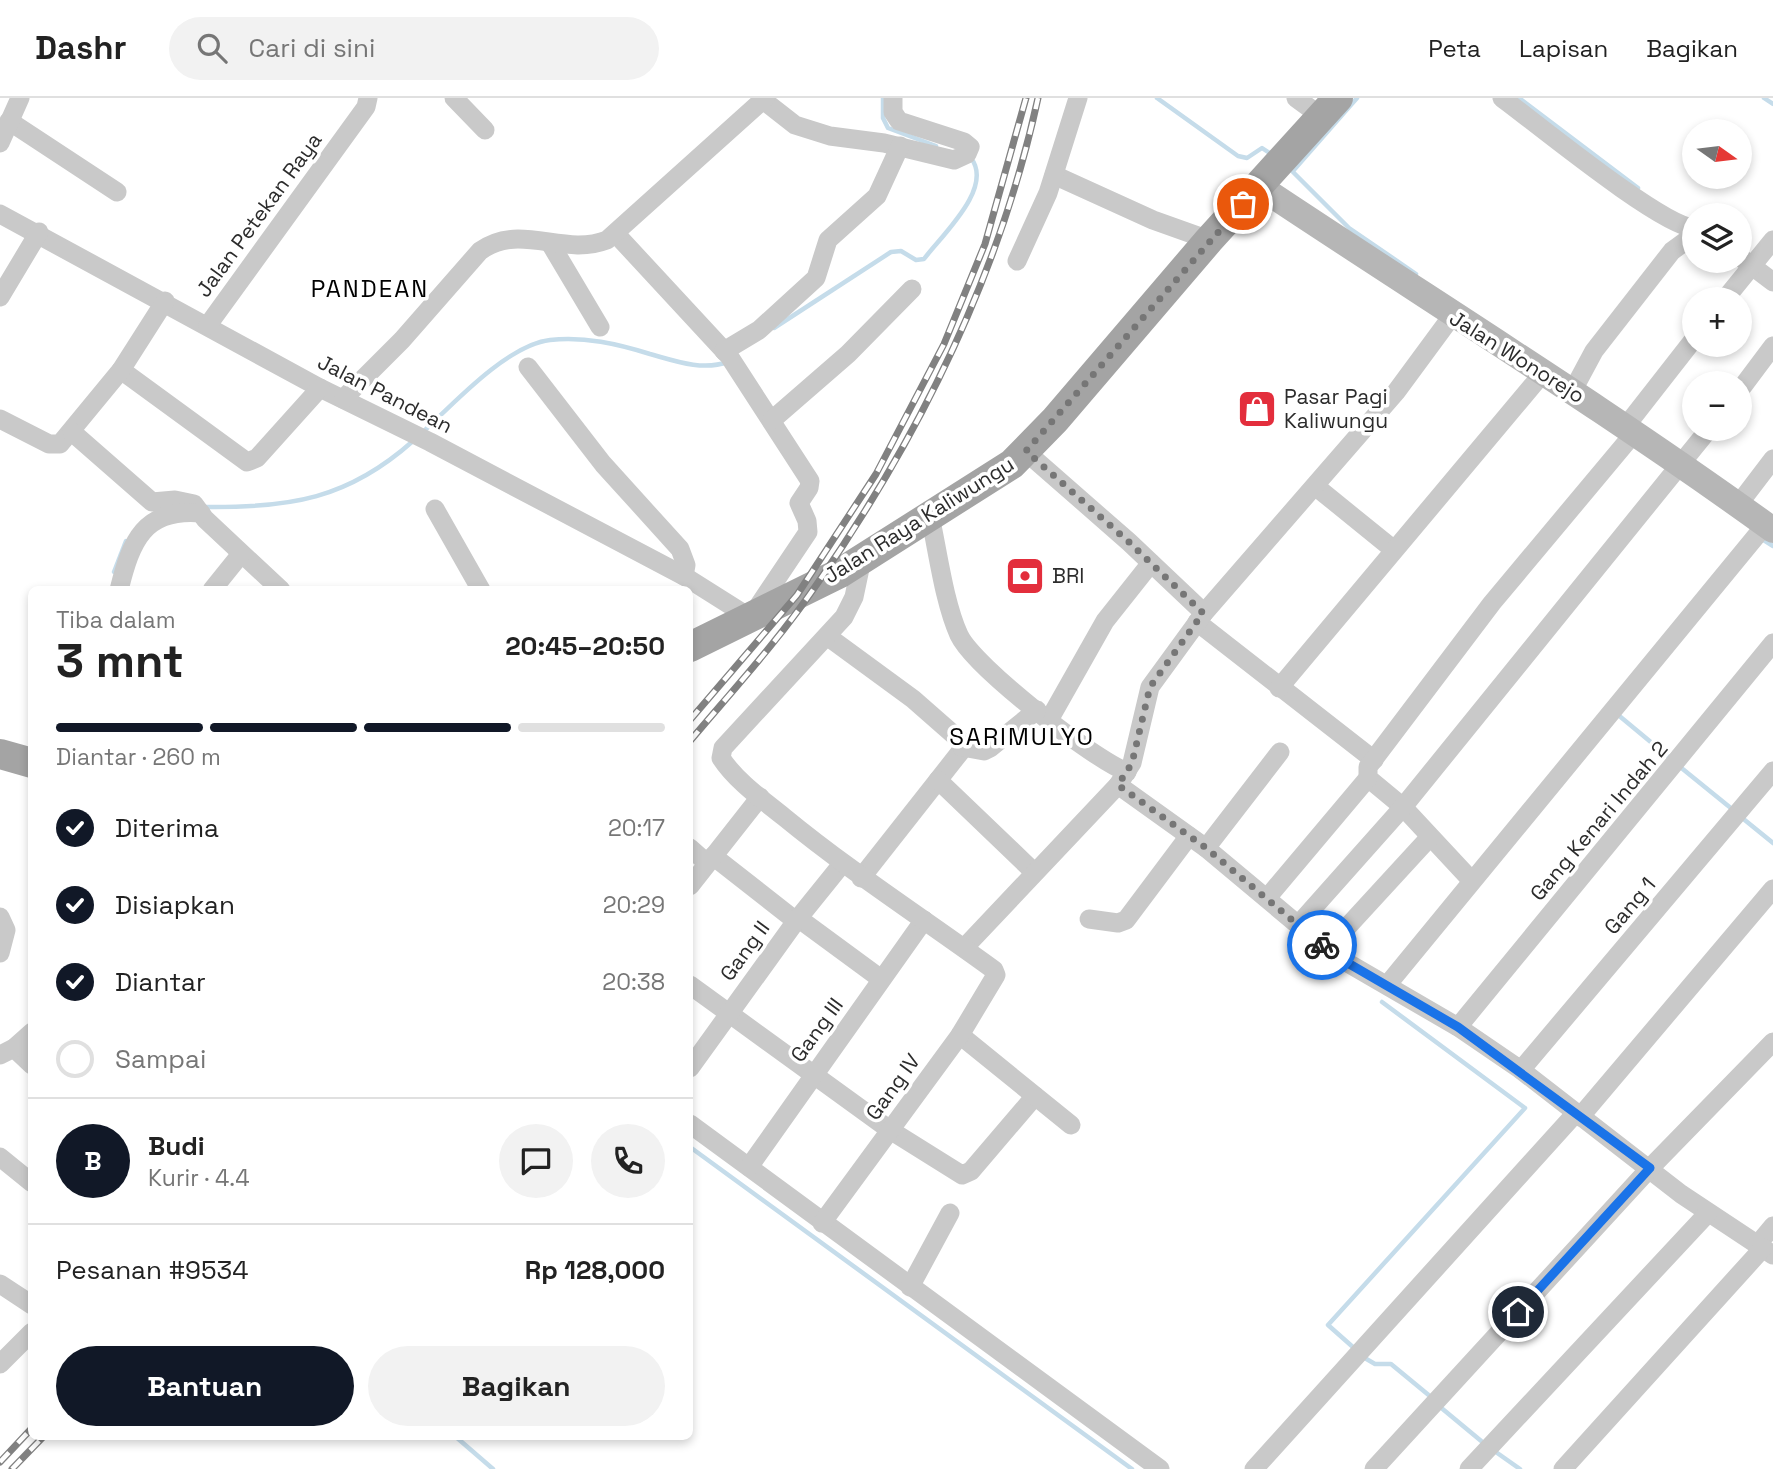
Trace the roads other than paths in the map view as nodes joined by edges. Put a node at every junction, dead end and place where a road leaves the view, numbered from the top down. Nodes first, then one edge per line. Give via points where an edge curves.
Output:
1 (20, 98) edge
2 (454, 98) edge
3 (893, 98) edge
4 (1078, 98) edge
5 (1296, 98) edge
6 (1502, 98) edge
7 (365, 99) edge
8 (764, 99) edge
9 (1330, 107) edge
10 (9, 121) junction
11 (485, 130) dead end
12 (0, 143) edge
13 (900, 146) junction
14 (1273, 172) junction
15 (1054, 175) junction
16 (117, 192) dead end
17 (0, 214) edge
18 (1682, 225) edge
19 (39, 232) junction
20 (616, 234) junction
21 (1209, 240) junction
22 (1682, 240) edge
23 (1773, 240) edge
24 (551, 243) junction
25 (1017, 261) dead end
26 (1752, 261) edge
27 (1752, 268) edge
28 (1773, 282) edge
29 (912, 289) dead end
30 (0, 297) edge
31 (165, 301) junction
32 (1452, 316) junction
33 (208, 325) junction
34 (600, 327) dead end
35 (1773, 346) edge
36 (1682, 355) edge
37 (730, 358) junction
38 (528, 367) dead end
39 (121, 370) junction
40 (1543, 373) junction
41 (1752, 374) edge
42 (1575, 387) junction
43 (320, 388) junction
44 (343, 400) junction
45 (0, 419) edge
46 (772, 420) junction
47 (1632, 423) junction
48 (72, 432) junction
49 (1700, 441) edge
50 (1026, 451) junction
51 (1687, 459) junction
52 (1773, 459) edge
53 (1315, 486) junction
54 (1743, 499) junction
55 (198, 509) junction
56 (435, 509) dead end
57 (930, 516) junction
58 (1769, 527) edge
59 (1394, 550) junction
60 (241, 554) junction
61 (862, 559) junction
62 (1151, 563) junction
63 (684, 576) junction
64 (120, 586) edge
65 (215, 586) edge
66 (277, 586) edge
67 (479, 586) edge
68 (750, 616) junction
69 (1200, 618) junction
70 (827, 636) junction
71 (1773, 643) edge
72 (693, 645) edge
73 (1279, 688) junction
74 (1042, 715) junction
75 (962, 747) junction
76 (1280, 752) dead end
77 (0, 754) edge
78 (28, 761) edge
79 (1371, 769) junction
80 (1773, 771) edge
81 (1123, 778) junction
82 (938, 780) junction
83 (760, 797) junction
84 (1403, 807) junction
85 (1189, 836) junction
86 (1429, 838) junction
87 (1206, 848) junction
88 (693, 850) edge
89 (710, 859) junction
90 (842, 864) junction
91 (1034, 872) junction
92 (861, 878) junction
93 (1471, 880) junction
94 (693, 882) edge
95 (1773, 889) edge
96 (1267, 898) junction
97 (0, 917) edge
98 (1089, 919) dead end
99 (797, 920) junction
100 (923, 920) junction
101 (1298, 925) junction
102 (964, 948) junction
103 (1327, 949) junction
104 (0, 953) edge
105 (881, 978) junction
106 (1388, 984) junction
107 (693, 987) edge
108 (728, 1014) junction
109 (1458, 1027) junction
110 (28, 1035) edge
111 (960, 1035) junction
112 (1773, 1042) edge
113 (7, 1052) edge
114 (28, 1063) edge
115 (693, 1064) edge
116 (1521, 1070) junction
117 (812, 1075) junction
118 (1035, 1096) junction
119 (1578, 1115) junction
120 (1071, 1125) dead end
121 (693, 1126) edge
122 (890, 1130) junction
123 (0, 1157) edge
124 (749, 1167) junction
125 (1650, 1168) junction
126 (28, 1181) edge
127 (950, 1213) dead end
128 (1709, 1213) junction
129 (822, 1223) junction
130 (1773, 1226) edge
131 (1765, 1249) edge
132 (0, 1284) edge
133 (910, 1287) junction
134 (28, 1302) edge
135 (28, 1336) edge
136 (0, 1364) edge
137 (1482, 1455) edge
138 (1160, 1469) edge
139 (1254, 1469) edge
140 (1374, 1469) edge
141 (1563, 1469) edge

1 - 10 street
2 - 11 street
3 - 13 street via 898,121 970,147 965,156 954,160
4 - 15 street
5 - 9 street
6 - 18 street via 1627,191
7 - 33 street, Jalan Petekan Raya via 366,107
8 - 13 street via 783,118 808,131
8 - 20 street
9 - 14 main road, Jalan Raya Kaliwungu
10 - 12 street
10 - 16 street
13 - 37 street via 877,197 828,240 816,278
14 - 21 main road, Jalan Raya Kaliwungu
14 - 32 street, Jalan Wonorejo
15 - 21 street
15 - 25 street
17 - 19 street, Jalan Pandean
19 - 30 street
19 - 31 street, Jalan Pandean
20 - 24 street via 596,245
20 - 37 street
21 - 50 main road, Jalan Raya Kaliwungu
22 - 42 street via 1594,351
23 - 26 street
24 - 34 street
24 - 44 street via 502,239 480,251
27 - 28 street
29 - 46 street via 848,354
31 - 33 street, Jalan Pandean
31 - 39 street
32 - 40 street, Jalan Wonorejo
32 - 53 street via 1396,392
33 - 43 street, Jalan Pandean
35 - 41 street
36 - 47 street
37 - 46 street
38 - 63 street via 603,464 680,549 687,565
39 - 43 street via 247,462 257,458
39 - 48 street
40 - 42 street, Jalan Wonorejo
40 - 59 street
42 - 47 street, Jalan Wonorejo
43 - 44 street, Jalan Pandean
44 - 63 street, Jalan Pandean
45 - 48 street via 54,446
46 - 68 street via 810,481 799,503 808,532
47 - 51 street, Jalan Wonorejo
47 - 79 street
48 - 55 street via 152,502 175,500
49 - 51 street
50 - 57 main road, Jalan Raya Kaliwungu via 978,488
50 - 62 street
51 - 54 street, Jalan Wonorejo
51 - 84 street
52 - 54 street
53 - 59 street
53 - 69 street
54 - 58 street, Jalan Wonorejo
55 - 60 street
55 - 64 street via 160,517 145,527 134,544
56 - 67 street
57 - 61 main road, Jalan Raya Kaliwungu
57 - 74 street via 964,643
58 - 93 street
59 - 73 street
60 - 65 street
60 - 66 street
61 - 68 main road, Jalan Raya Kaliwungu
61 - 70 street via 851,604
62 - 69 street
62 - 74 street via 1105,621
63 - 68 street, Jalan Pandean
68 - 72 main road, Jalan Raya Kaliwungu
69 - 73 street
69 - 81 street via 1147,693 1132,763
70 - 75 street via 913,699 957,737
70 - 83 street via 721,752 724,762
71 - 109 street, Gang Kenari Indah 2
73 - 79 street
74 - 75 street via 984,751
74 - 81 street
75 - 82 street
76 - 87 street
77 - 78 main road
79 - 84 street
79 - 96 street
80 - 116 street, Gang 1
81 - 85 street
81 - 91 street
82 - 91 street
82 - 92 street
83 - 89 street
83 - 90 street
84 - 86 street
84 - 101 street
85 - 87 street
85 - 98 street via 1126,920
86 - 93 street
86 - 103 street
87 - 96 street
88 - 89 street
89 - 94 street
89 - 99 street
90 - 92 street
90 - 99 street, Gang II
91 - 102 street
92 - 100 street
93 - 106 street
95 - 119 street
96 - 101 street
97 - 104 street via 6,929
99 - 105 street
99 - 108 street, Gang II
100 - 102 street
100 - 105 street, Gang III
101 - 103 street
102 - 111 street, Gang IV via 996,975
103 - 106 street
105 - 117 street, Gang III
106 - 109 street
107 - 108 street
108 - 115 street, Gang II
108 - 117 street
109 - 116 street
110 - 113 street
111 - 118 street
111 - 122 street, Gang IV
112 - 125 street
113 - 114 street
116 - 119 street
117 - 122 street
117 - 124 street, Gang III
118 - 120 street
118 - 122 street via 965,1175
119 - 125 street
119 - 139 street
121 - 124 street
122 - 129 street, Gang IV
123 - 126 street
124 - 129 street
125 - 128 street
125 - 140 street
127 - 133 street
128 - 131 street
128 - 137 street
129 - 133 street
130 - 131 street
131 - 141 street
132 - 134 street
133 - 138 street
135 - 136 street

